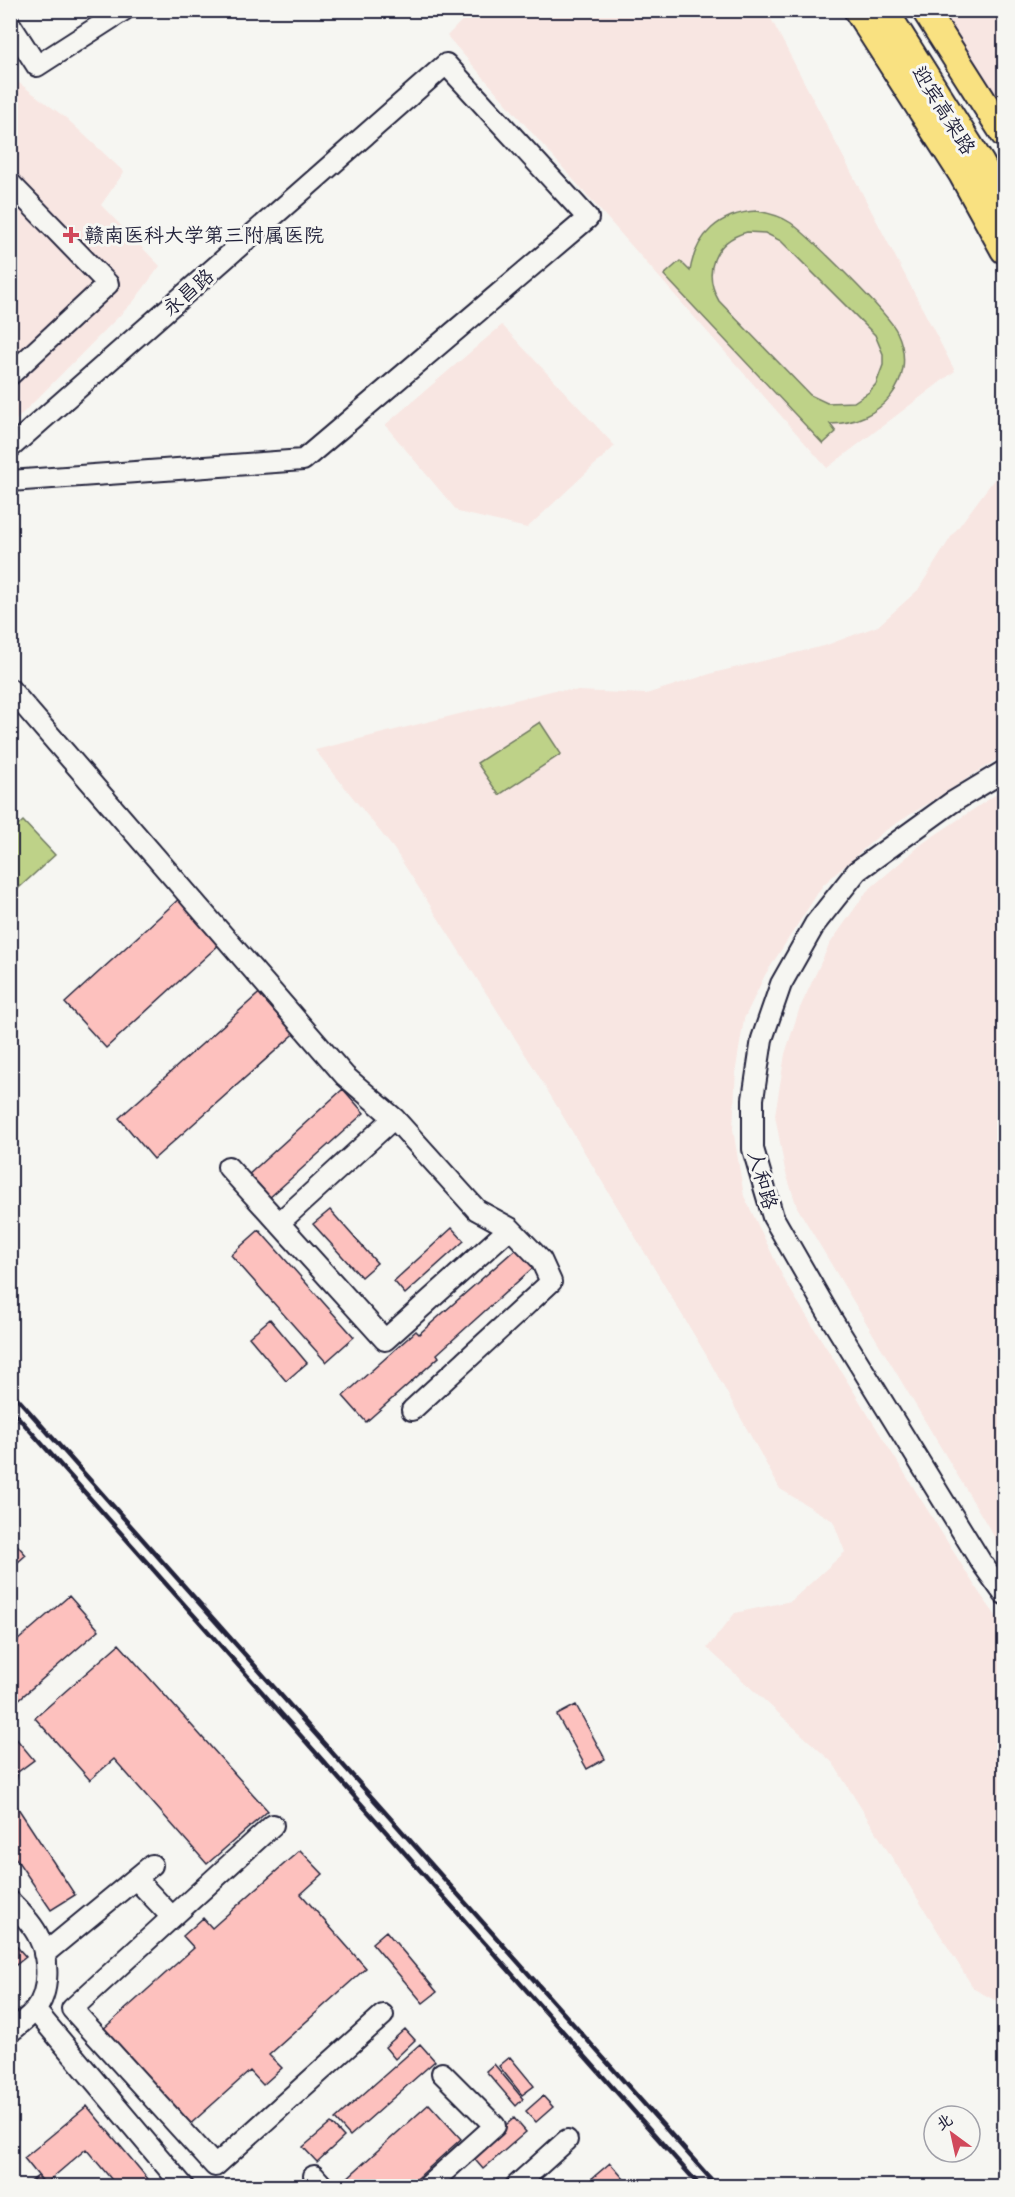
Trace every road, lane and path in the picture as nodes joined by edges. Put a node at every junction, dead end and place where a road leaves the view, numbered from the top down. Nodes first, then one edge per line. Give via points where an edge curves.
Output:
1 (124, 10) edge
2 (857, 10) edge
3 (882, 10) edge
4 (903, 10) edge
5 (925, 10) edge
6 (10, 24) edge
7 (1005, 134) edge
8 (1005, 170) edge
9 (10, 183) edge
10 (1005, 211) edge
11 (1005, 250) edge
12 (10, 375) edge
13 (10, 448) edge
14 (10, 481) edge
15 (10, 689) edge
16 (1005, 771) edge
17 (394, 1118) junction
18 (228, 1167) dead end
19 (280, 1222) junction
20 (510, 1228) junction
21 (412, 1410) dead end
22 (1005, 1594) edge
23 (273, 1824) dead end
24 (152, 1865) dead end
25 (136, 1879) junction
26 (10, 1900) edge
27 (171, 1917) junction
28 (44, 1954) junction
29 (35, 2010) junction
30 (383, 2015) dead end
31 (10, 2031) edge
32 (442, 2073) dead end
33 (567, 2140) dead end
34 (183, 2187) edge
35 (428, 2187) edge
36 (516, 2187) edge

1 - 6 street via 37,66
2 - 11 main road via 962,174
3 - 10 highway, 迎宾高架路
4 - 8 highway, 迎宾高架路
5 - 7 main road
9 - 12 street via 108,284
13 - 14 street, 永昌路 via 446,64 588,219 303,460
15 - 17 street via 345,1076
16 - 22 street, 人和路 via 951,803 857,871 815,924 781,984 762,1039 753,1099 753,1149 773,1217 981,1562
17 - 19 street
17 - 20 street via 477,1210
18 - 19 street
19 - 20 street via 385,1340
20 - 21 street via 541,1260 551,1282
23 - 27 street
24 - 25 street
25 - 27 street
25 - 28 street
26 - 28 street via 39,1938
27 - 30 street via 72,2009 215,2166
28 - 29 street via 44,1993
29 - 31 street
29 - 34 street
32 - 35 street via 495,2126
33 - 36 street

